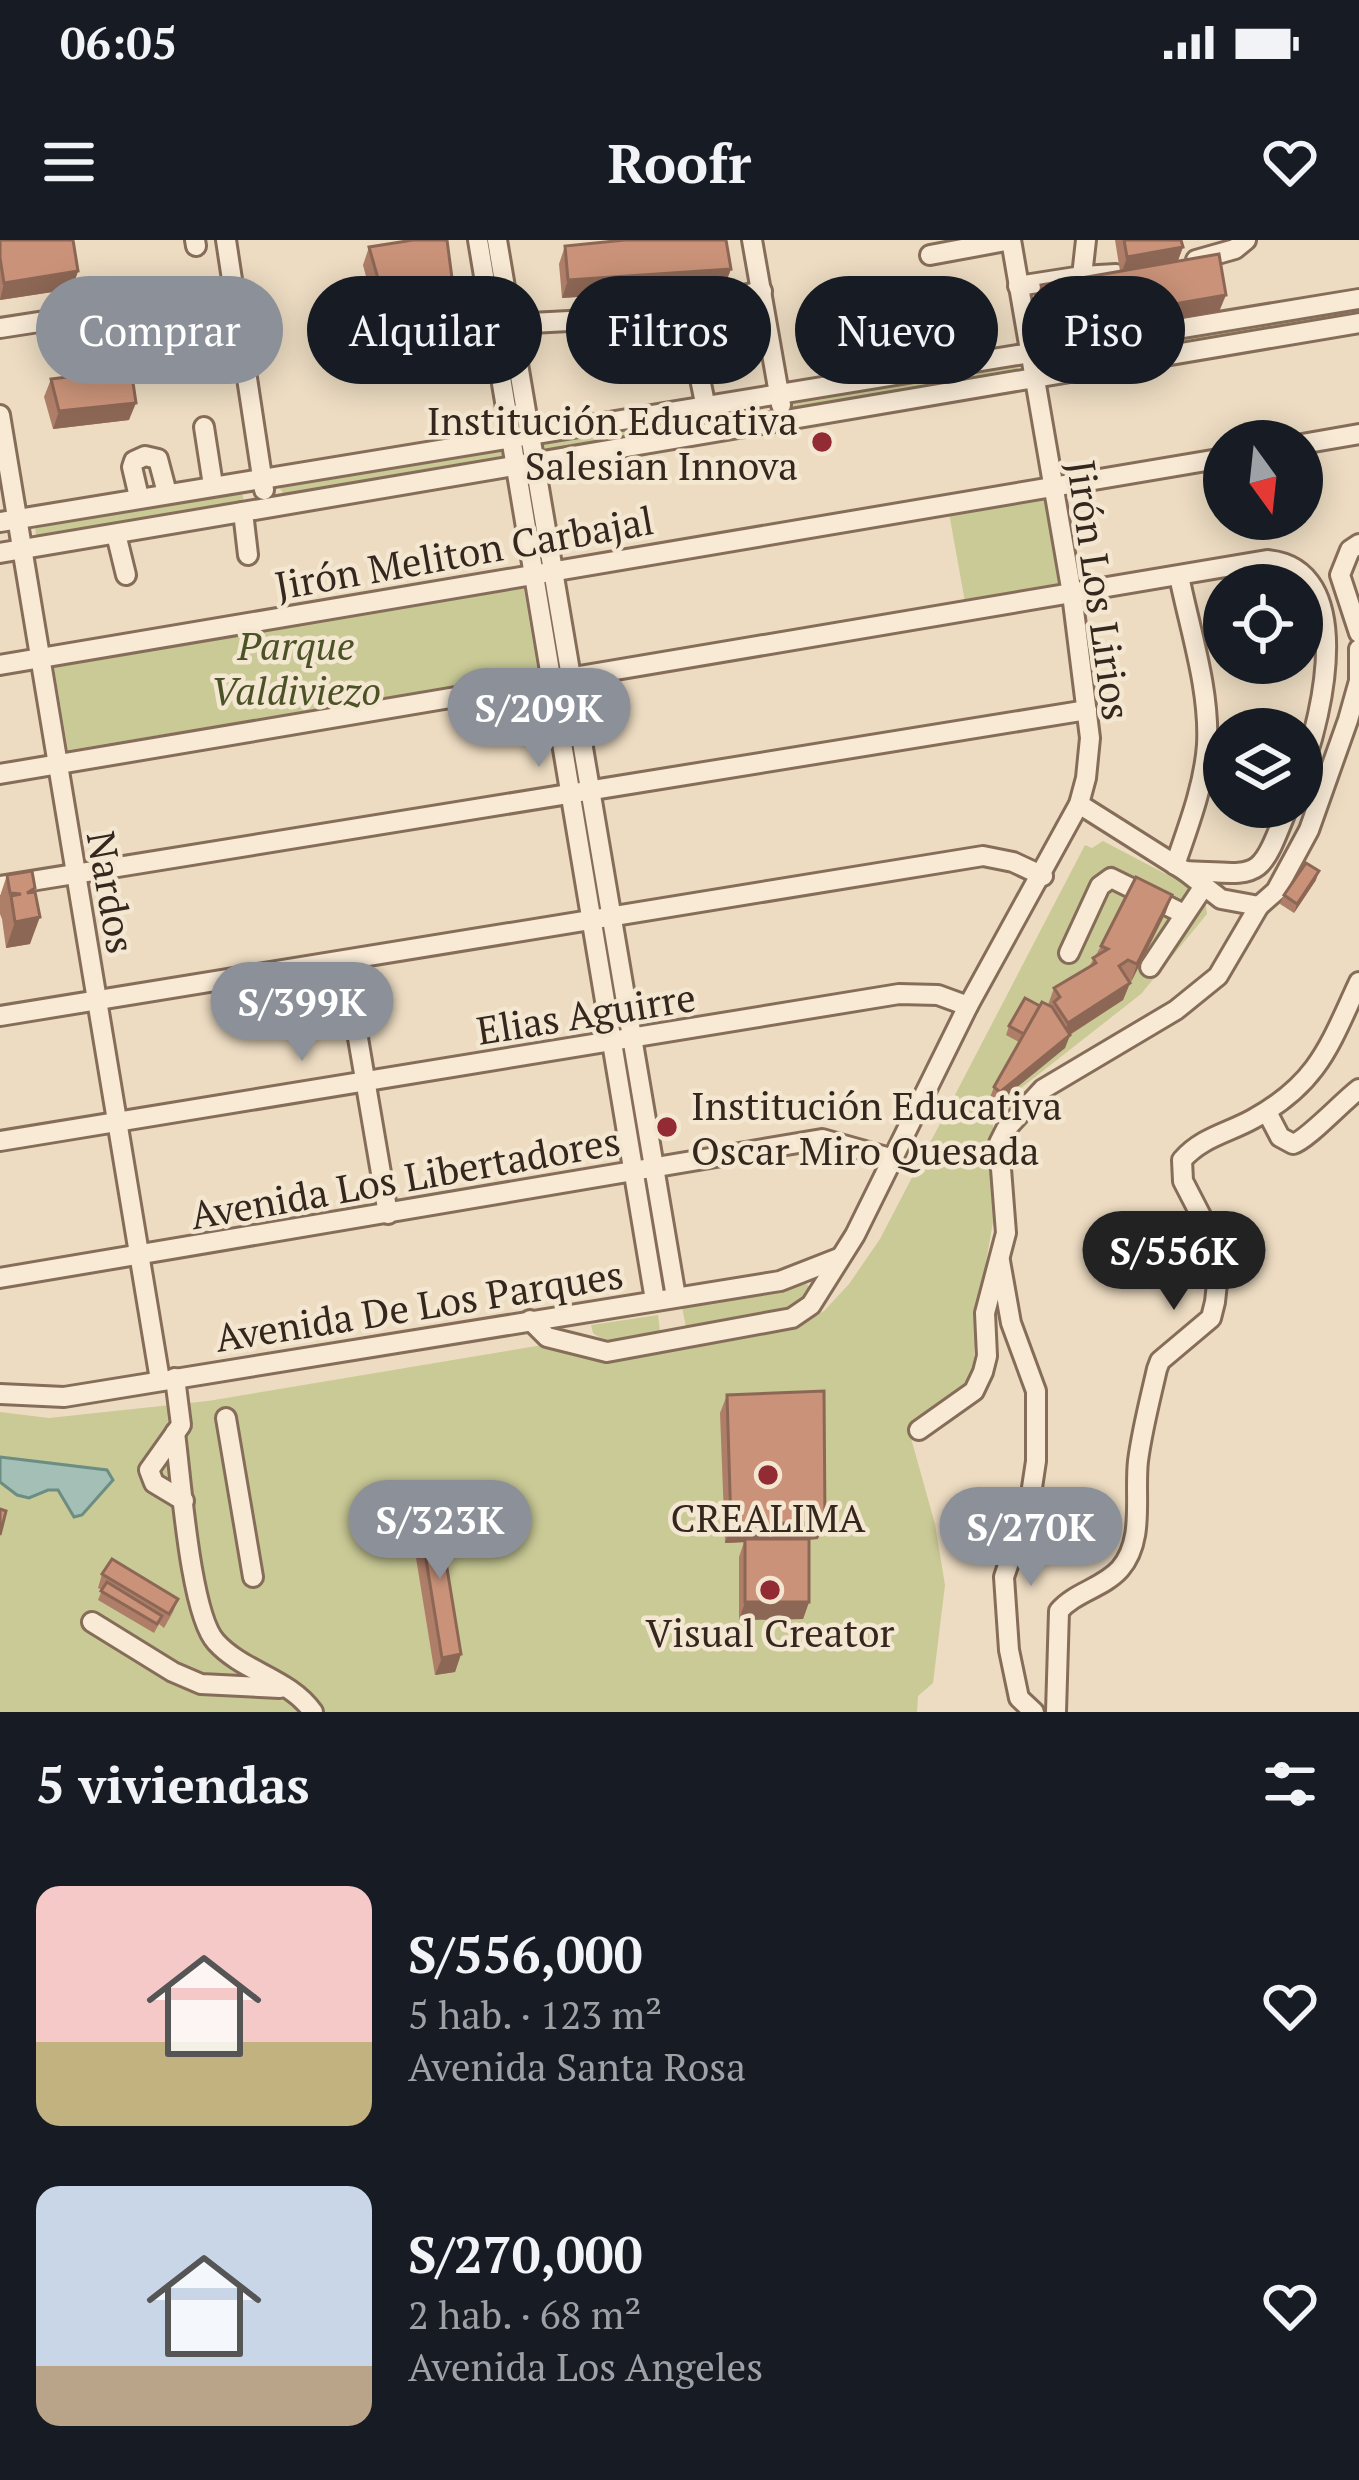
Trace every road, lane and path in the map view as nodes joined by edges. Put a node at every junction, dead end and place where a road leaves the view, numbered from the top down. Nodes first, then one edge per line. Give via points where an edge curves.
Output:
1 (226, 240) edge
2 (478, 240) edge
3 (497, 240) edge
4 (752, 240) edge
5 (1011, 240) edge
6 (1086, 240) edge
7 (1246, 240) edge
8 (930, 255) dead end
9 (1182, 263) edge
10 (1144, 271) edge
11 (503, 276) edge
12 (759, 276) edge
13 (1082, 276) joint
14 (1022, 285) edge
15 (1018, 286) junction
16 (1359, 299) edge
17 (1022, 308) edge
18 (36, 322) edge
19 (1359, 323) edge
20 (1185, 327) edge
21 (0, 328) edge
22 (771, 347) edge
23 (1022, 353) edge
24 (1185, 353) edge
25 (1022, 381) edge
26 (517, 384) edge
27 (701, 384) edge
28 (1035, 384) edge
29 (779, 395) junction
30 (706, 407) junction
31 (0, 415) edge
32 (784, 422) junction
33 (204, 427) dead end
34 (1359, 434) edge
35 (522, 439) junction
36 (1323, 440) edge
37 (1203, 462) edge
38 (526, 466) junction
39 (262, 478) junction
40 (213, 485) junction
41 (1052, 488) junction
42 (166, 493) junction
43 (139, 497) junction
44 (267, 506) junction
45 (244, 512) junction
46 (9, 521) edge
47 (116, 534) junction
48 (1359, 544) edge
49 (23, 549) junction
50 (0, 553) edge
51 (248, 555) dead end
52 (544, 572) junction
53 (126, 574) dead end
54 (1179, 576) junction
55 (1072, 594) junction
56 (1359, 633) edge
57 (1359, 649) edge
58 (40, 658) junction
59 (0, 665) edge
60 (562, 677) junction
61 (1318, 708) edge
62 (1087, 710) junction
63 (57, 765) junction
64 (0, 774) edge
65 (581, 791) junction
66 (1079, 804) junction
67 (1280, 828) edge
68 (1180, 868) junction
69 (75, 874) junction
70 (1042, 876) junction
71 (0, 886) edge
72 (1204, 886) junction
73 (1221, 898) junction
74 (1259, 906) junction
75 (1184, 914) junction
76 (602, 915) junction
77 (1242, 937) junction
78 (1069, 953) dead end
79 (345, 962) junction
80 (1150, 967) dead end
81 (1359, 982) edge
82 (97, 1001) junction
83 (968, 1006) junction
84 (0, 1016) edge
85 (623, 1041) junction
86 (365, 1082) junction
87 (1359, 1089) edge
88 (1267, 1112) junction
89 (117, 1121) junction
90 (0, 1142) edge
91 (890, 1158) junction
92 (644, 1170) junction
93 (388, 1214) junction
94 (844, 1254) junction
95 (139, 1256) junction
96 (1000, 1256) junction
97 (0, 1278) edge
98 (676, 1297) junction
99 (655, 1300) junction
100 (530, 1319) junction
101 (167, 1379) junction
102 (0, 1394) edge
103 (226, 1418) dead end
104 (919, 1430) dead end
105 (175, 1433) junction
106 (184, 1501) junction
107 (253, 1577) dead end
108 (92, 1622) dead end
109 (291, 1689) junction
110 (1056, 1707) edge
111 (1034, 1711) edge
112 (313, 1712) edge

1 - 39 street
2 - 35 street
3 - 11 street
4 - 12 street
5 - 8 street
5 - 15 street, Jirón Los Lirios
6 - 13 street
7 - 9 street
10 - 13 street
14 - 15 street
15 - 17 street, Jirón Los Lirios
16 - 20 street
18 - 21 street
19 - 24 street
22 - 29 street
23 - 29 street
25 - 32 street
26 - 35 street
27 - 30 street
28 - 41 street, Jirón Los Lirios
29 - 30 street
29 - 32 street
30 - 35 street
31 - 46 street, Nardos
32 - 38 street
33 - 40 street
34 - 36 street
35 - 38 street
35 - 39 street
37 - 41 street, Jirón Meliton Carbajal
38 - 44 street
38 - 52 street
39 - 40 street
39 - 44 street
40 - 42 street
41 - 52 street, Jirón Meliton Carbajal
41 - 55 street, Jirón Los Lirios
42 - 43 street
42 - 43 street via 158,459 145,456 132,467
43 - 46 street
44 - 45 street
45 - 47 street
45 - 51 street
46 - 49 street, Nardos
47 - 49 street
47 - 53 street
48 - 56 street via 1340,575
49 - 50 street
49 - 58 street, Nardos
52 - 58 street, Jirón Meliton Carbajal
52 - 60 street
54 - 55 street
54 - 61 street via 1267,560 1300,568 1318,590 1326,633
54 - 68 street via 1207,745
55 - 60 street
55 - 62 street, Jirón Los Lirios
57 - 74 street via 1359,681 1309,830
58 - 59 street, Jirón Meliton Carbajal
58 - 63 street, Nardos
60 - 63 street
60 - 65 street
62 - 65 street
62 - 66 street, Jirón Los Lirios
63 - 64 street
63 - 69 street, Nardos
65 - 69 street
65 - 76 street
66 - 68 street
66 - 70 street, Jirón Los Lirios
67 - 68 street via 1258,868 1245,874
68 - 72 street
69 - 71 street
69 - 82 street, Nardos
70 - 76 street via 982,856
70 - 83 street, Jirón Los Lirios
72 - 73 street
72 - 75 street
73 - 74 street
73 - 77 street
74 - 77 street
75 - 78 street via 1111,878
75 - 80 street
76 - 79 street
76 - 85 street
77 - 96 street via 1218,976 1043,1090 1006,1129 999,1143 1006,1233
79 - 82 street
79 - 86 street
81 - 88 street via 1317,1067
82 - 84 street
82 - 89 street, Nardos
83 - 85 street, Elias Aguirre via 899,994
83 - 91 street, Jirón Los Lirios
85 - 86 street, Elias Aguirre
85 - 92 street
86 - 89 street, Elias Aguirre
86 - 93 street
87 - 88 street via 1293,1144
88 - 110 street via 1197,1142 1182,1160 1183,1181 1215,1243 1215,1302 1211,1318 1157,1369 1138,1463 1136,1542 1120,1569 1059,1611
89 - 90 street, Elias Aguirre
89 - 95 street, Nardos
91 - 92 street, Avenida Los Libertadores via 822,1139
91 - 94 street, Jirón Los Lirios
92 - 93 street, Avenida Los Libertadores
92 - 98 street
92 - 99 street
93 - 95 street, Avenida Los Libertadores
94 - 98 street, Avenida De Los Parques via 780,1281
94 - 100 street, Jirón Los Lirios via 812,1306 792,1318 607,1352 547,1337
95 - 97 street, Avenida Los Libertadores
95 - 101 street, Nardos
96 - 104 street via 985,1313 987,1356 974,1391
96 - 111 street via 1011,1323 1036,1391 1030,1501 1004,1577 1019,1698
98 - 99 street, Avenida De Los Parques
99 - 100 street, Avenida De Los Parques
100 - 101 street, Avenida De Los Parques
101 - 102 street, Avenida De Los Parques via 64,1397
101 - 105 street, Nardos via 181,1425
103 - 107 street
105 - 106 street
105 - 106 street via 149,1470 154,1483
106 - 109 street via 206,1626 227,1651
108 - 109 street via 201,1684
109 - 112 street
110 - 111 street

